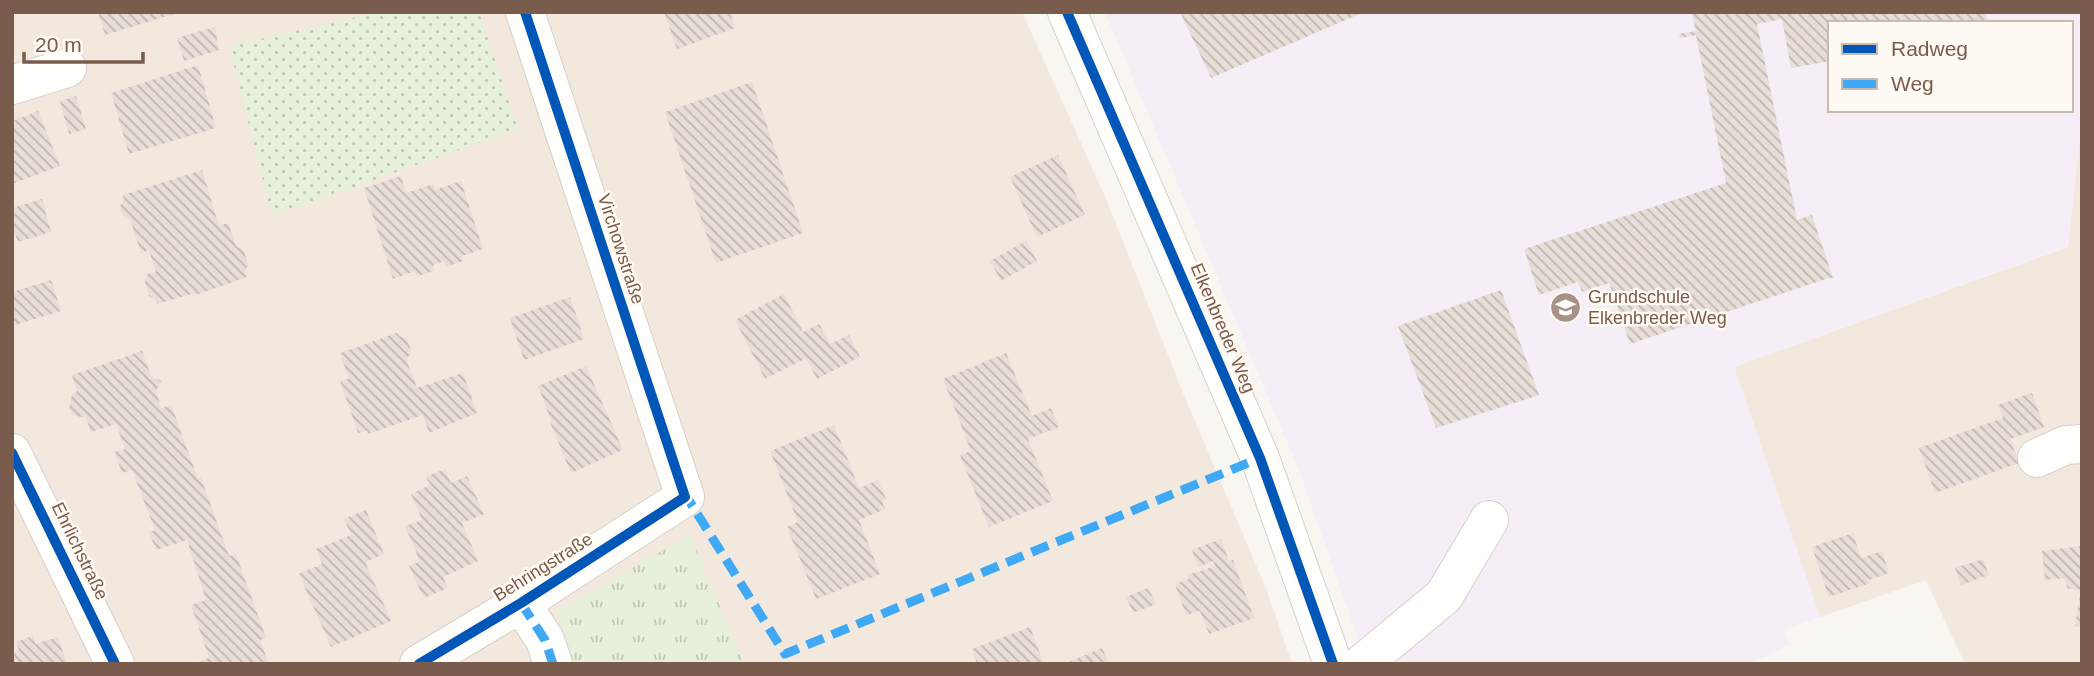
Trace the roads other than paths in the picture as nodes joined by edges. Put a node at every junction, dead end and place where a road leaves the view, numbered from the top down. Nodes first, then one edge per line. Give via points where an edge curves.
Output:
1 (524, 12) edge
2 (1067, 12) edge
3 (67, 68) dead end
4 (12, 85) edge
5 (2082, 444) edge
6 (12, 453) edge
7 (2037, 458) dead end
8 (685, 497) joint
9 (1489, 520) dead end
10 (522, 603) junction
11 (115, 664) edge
12 (419, 664) edge
13 (553, 664) edge
14 (1333, 664) edge
15 (1362, 664) edge

1 - 8 street, Virchowstraße
2 - 14 street, Elkenbreder Weg via 1260,458
3 - 4 street
5 - 7 street via 2066,445
6 - 11 street, Ehrlichstraße
8 - 10 street, Behringstraße
9 - 15 street via 1444,596
10 - 12 street, Behringstraße
10 - 13 street, Behringstraße via 545,640

